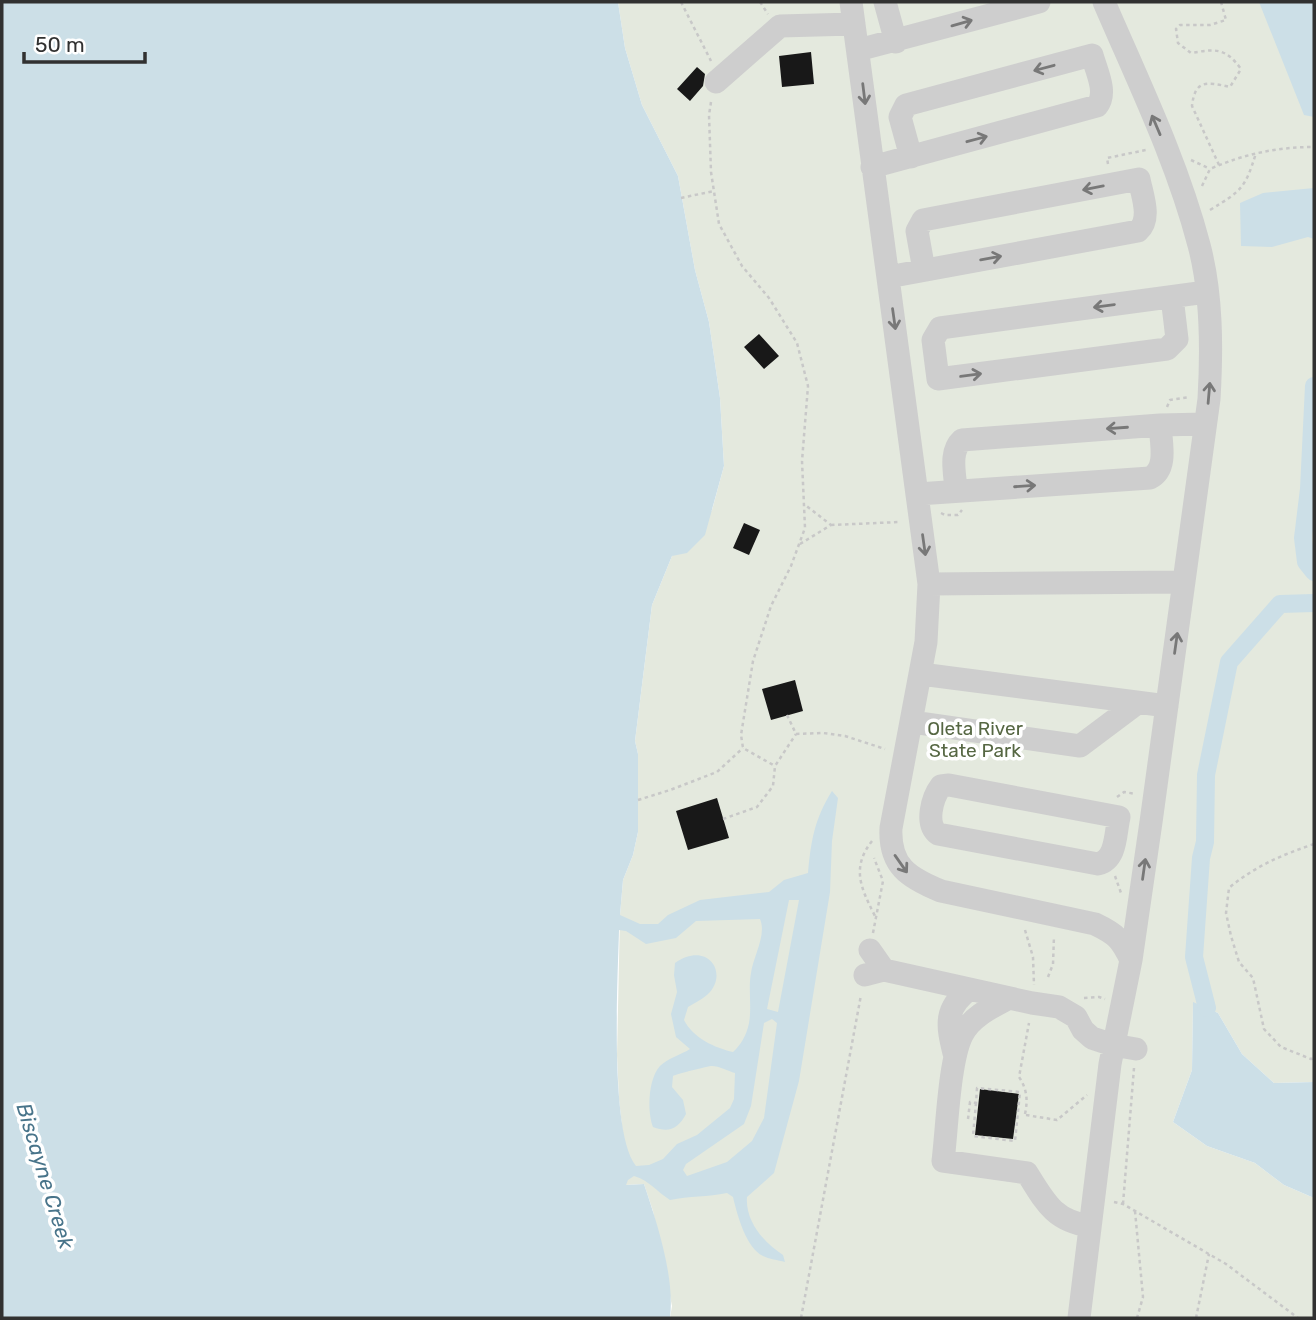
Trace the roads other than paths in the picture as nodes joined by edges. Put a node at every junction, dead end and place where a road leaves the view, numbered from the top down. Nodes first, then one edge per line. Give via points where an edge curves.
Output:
1 (885, 2) edge
2 (1039, 2) edge
3 (1104, 2) edge
4 (853, 13) edge
5 (896, 42) junction
6 (1123, 47) junction
7 (858, 50) junction
8 (1092, 55) junction
9 (716, 82) road end
10 (911, 157) junction
11 (873, 167) junction
12 (1174, 168) junction
13 (1139, 179) junction
14 (924, 270) junction
15 (888, 277) junction
16 (1206, 292) junction
17 (1172, 297) junction
18 (938, 379) junction
19 (903, 384) junction
20 (1205, 424) junction
21 (1160, 425) junction
22 (957, 490) junction
23 (918, 494) junction
24 (1184, 582) junction
25 (929, 584) junction
26 (921, 674) junction
27 (1136, 704) junction
28 (1167, 706) junction
29 (912, 722) junction
30 (897, 799) junction
31 (933, 806) junction
32 (1118, 817) junction
33 (1151, 822) junction
34 (1138, 909) junction
35 (1096, 925) junction
36 (870, 950) road end
37 (1131, 960) junction
38 (970, 989) junction
39 (1009, 998) junction
40 (1113, 1045) junction
41 (1136, 1049) dead end
42 (955, 1056) junction
43 (1090, 1226) junction
44 (1079, 1318) edge

1 - 5 street
5 -> 2 street
3 - 6 street
4 - 7 street
4 - 9 street via 780,26
5 - 7 street
6 - 8 street
12 -> 6 street
7 -> 11 street
10 -> 8 street via 1097,106 1102,94
8 -> 10 street via 906,105 900,117
10 - 11 street
11 - 15 street
12 - 13 street
12 - 16 street via 1198,211
13 -> 14 street via 923,220 917,231
14 -> 13 street via 1138,231 1146,219
14 - 15 street
15 -> 19 street
16 - 17 street
20 -> 16 street via 1211,361
17 -> 18 street via 940,328 933,340
18 -> 17 street via 1167,349 1177,340
18 - 19 street
19 - 23 street
20 - 21 street
20 - 24 street
21 -> 22 street via 962,440 954,453
22 -> 21 street via 1150,478 1162,467
22 - 23 street
23 -> 25 street
24 - 25 street
28 -> 24 street
25 - 26 street
26 - 27 street
26 - 29 street
27 - 28 street
27 - 29 street via 1080,746
28 - 33 street
29 - 30 street
30 - 31 street
30 -> 35 street via 891,841 898,864 920,883
31 - 32 street via 936,792 949,785
31 - 32 street via 930,824 938,834 1098,864 1112,855
32 - 33 street
34 -> 33 street
34 - 35 street via 1120,925
34 - 37 street
35 - 37 street via 1113,932
36 - 38 street via 874,972
37 - 40 street
38 - 39 street
38 - 42 street via 954,1004 949,1018
39 - 40 street via 1059,1007 1076,1017 1091,1038
39 - 42 street via 974,1020 962,1035
40 - 41 street
40 - 43 street
42 - 43 street via 943,1161 1027,1173 1049,1208 1071,1224
43 - 44 street

